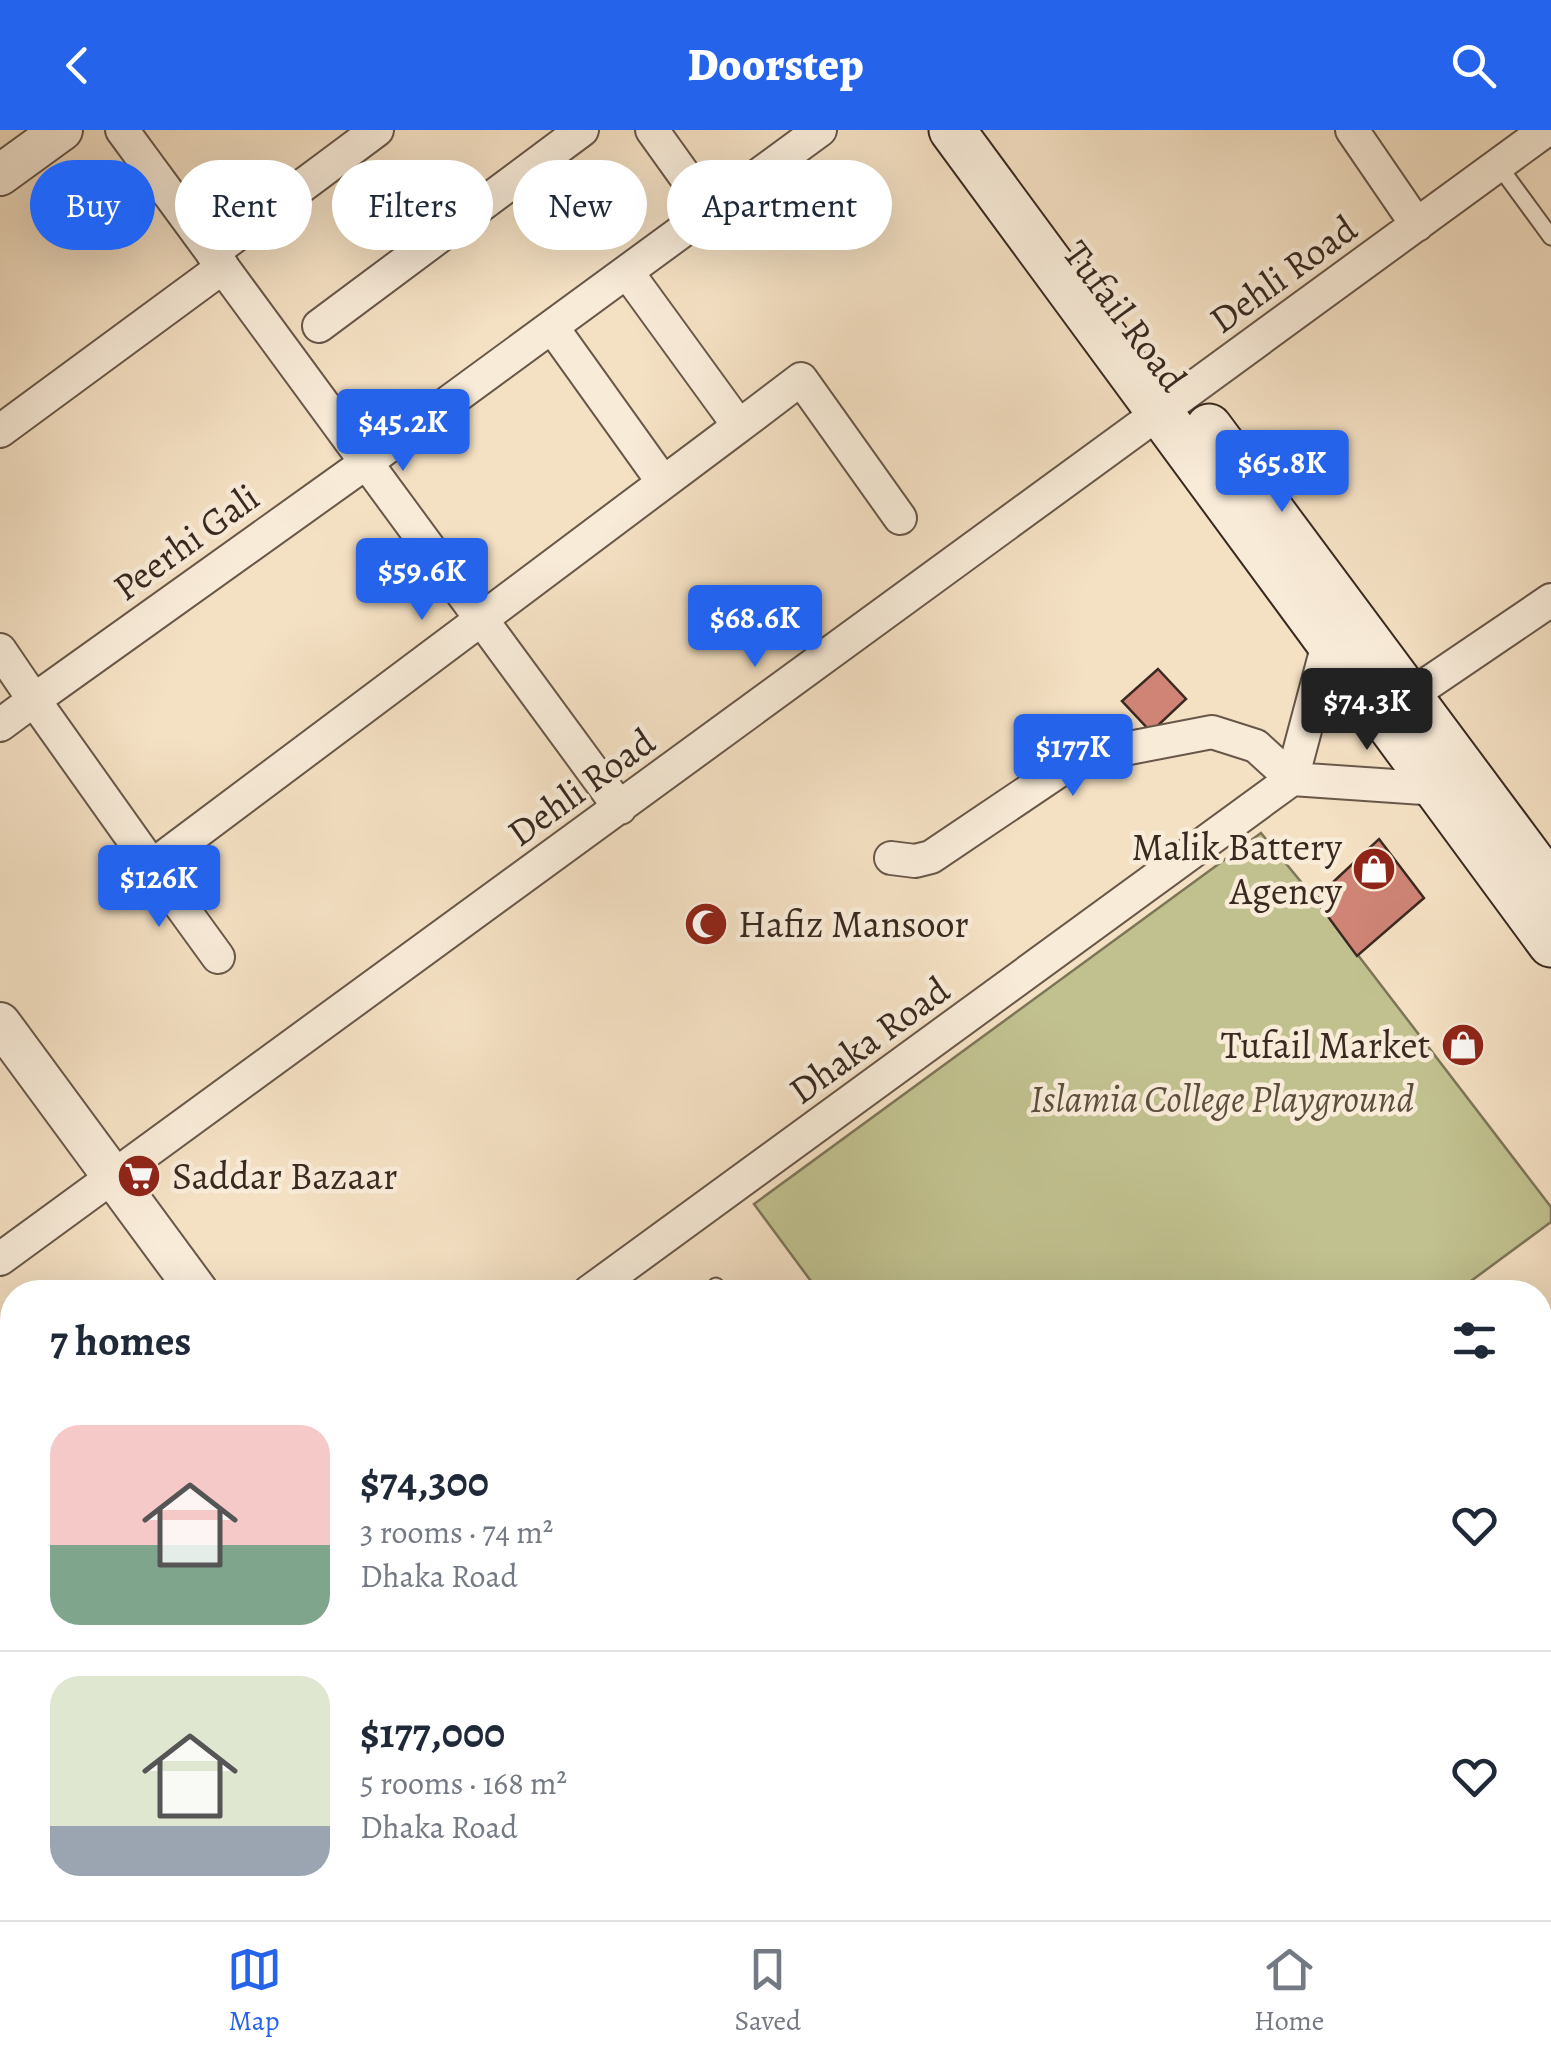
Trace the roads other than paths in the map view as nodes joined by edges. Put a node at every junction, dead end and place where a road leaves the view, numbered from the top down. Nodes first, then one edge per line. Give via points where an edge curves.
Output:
1 (62, 130) edge
2 (122, 130) edge
3 (377, 130) edge
4 (582, 130) edge
5 (652, 130) edge
6 (820, 130) edge
7 (952, 130) edge
8 (986, 130) edge
9 (1352, 130) edge
10 (1546, 130) edge
11 (673, 160) edge
12 (780, 160) edge
13 (1499, 166) junction
14 (0, 175) edge
15 (1418, 225) junction
16 (1551, 237) edge
17 (667, 243) edge
18 (218, 260) junction
19 (627, 272) junction
20 (319, 326) dead end
21 (552, 327) junction
22 (1173, 405) junction
23 (739, 426) junction
24 (0, 431) edge
25 (366, 462) junction
26 (663, 482) junction
27 (900, 518) dead end
28 (1551, 600) edge
29 (480, 618) junction
30 (1329, 640) junction
31 (0, 650) edge
32 (1411, 695) junction
33 (34, 700) junction
34 (0, 725) edge
35 (1292, 779) junction
36 (1438, 789) junction
37 (620, 808) junction
38 (891, 858) dead end
39 (152, 866) junction
40 (1551, 887) edge
41 (1551, 944) edge
42 (218, 958) dead end
43 (0, 1023) edge
44 (111, 1177) junction
45 (0, 1258) edge
46 (189, 1280) edge
47 (606, 1280) edge

1 - 14 street
2 - 18 street
3 - 18 street
4 - 20 street
5 - 11 street
6 - 12 street, Peerhi Gali
7 - 22 main road
8 - 22 main road, Tufail Road
9 - 15 street
10 - 13 street, Dehli Road
13 - 15 street, Dehli Road
13 - 16 lane
15 - 22 street, Dehli Road
17 - 19 street, Peerhi Gali
18 - 24 street
18 - 25 street
19 - 21 street, Peerhi Gali
19 - 23 street
21 - 25 street, Peerhi Gali
21 - 26 street
22 - 30 main road
22 - 32 main road, Tufail Road
22 - 37 street, Dehli Road
23 - 26 street
23 - 27 street via 801,378
25 - 29 street
25 - 33 street, Peerhi Gali
26 - 29 street
28 - 32 street
29 - 37 street
29 - 39 street
30 - 35 street
30 - 36 main road
31 - 33 street
32 - 40 main road, Tufail Road
33 - 34 street, Peerhi Gali
33 - 39 street
35 - 36 street
35 - 38 street via 1256,746 1212,732 1066,766 931,857
35 - 47 street, Dhaka Road
36 - 41 main road
37 - 44 street, Dehli Road
39 - 42 street
43 - 44 street
44 - 45 street, Dehli Road
44 - 46 street

